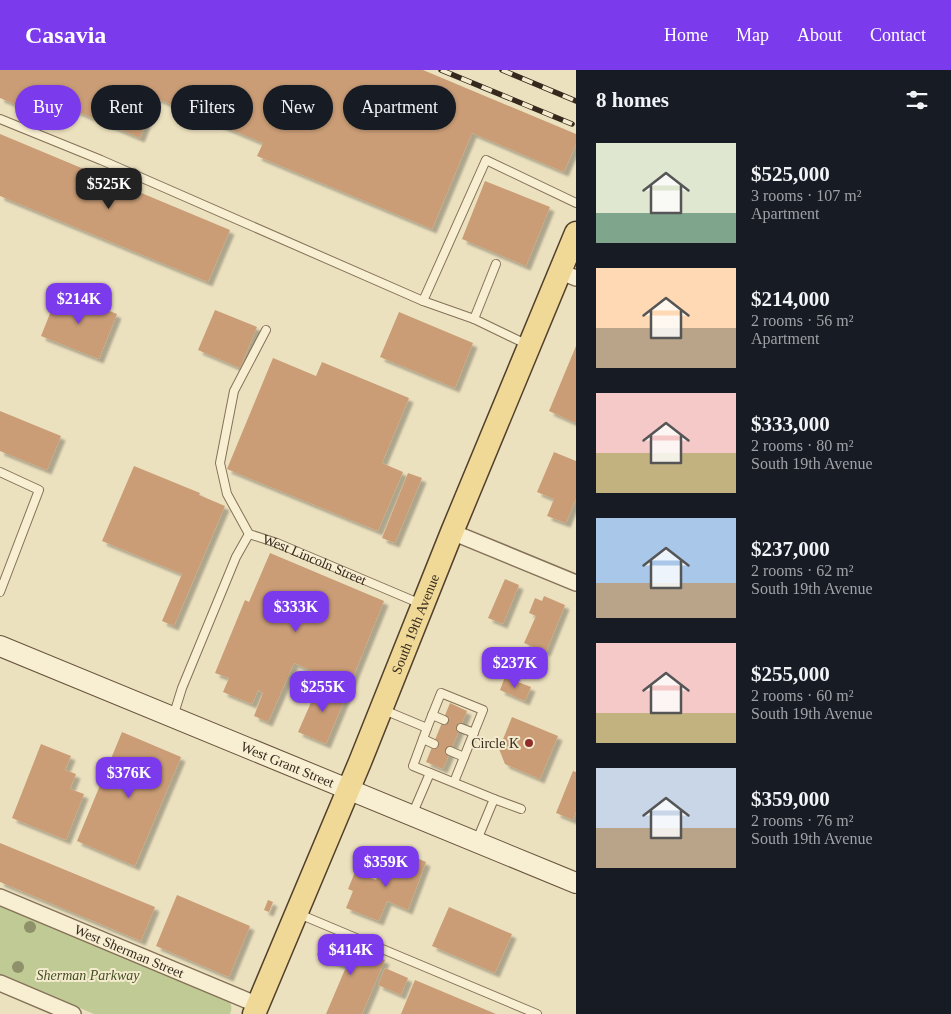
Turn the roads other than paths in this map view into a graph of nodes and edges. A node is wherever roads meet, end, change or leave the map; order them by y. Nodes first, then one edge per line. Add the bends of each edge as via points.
1 (0, 119) edge
2 (576, 203) edge
3 (576, 233) edge
4 (496, 264) dead end
5 (568, 275) edge
6 (423, 301) junction
7 (474, 319) junction
8 (266, 330) dead end
9 (530, 346) junction
10 (0, 472) edge
11 (452, 532) junction
12 (249, 534) junction
13 (576, 583) edge
14 (0, 592) edge
15 (423, 604) junction
16 (0, 646) edge
17 (382, 708) junction
18 (432, 715) junction
19 (173, 718) junction
20 (444, 720) dead end
21 (427, 728) junction
22 (460, 728) dead end
23 (474, 733) junction
24 (423, 739) junction
25 (434, 744) dead end
26 (450, 751) dead end
27 (464, 757) junction
28 (430, 773) junction
29 (454, 782) junction
30 (348, 790) junction
31 (494, 799) junction
32 (521, 809) dead end
33 (411, 816) junction
34 (476, 842) junction
35 (576, 883) edge
36 (0, 897) edge
37 (296, 913) junction
38 (0, 983) edge
39 (256, 1009) edge
40 (74, 1014) edge
41 (537, 1014) edge

1 - 6 lane
2 - 6 lane via 486,160
3 - 5 main road, South 19th Avenue
4 - 7 lane
5 - 9 main road, South 19th Avenue
6 - 7 lane
7 - 9 lane
8 - 12 lane, West Lincoln Street via 234,391 220,463 227,494
9 - 11 main road, South 19th Avenue
10 - 14 lane via 39,490
11 - 13 street
11 - 15 main road, South 19th Avenue
12 - 15 lane, West Lincoln Street
12 - 19 lane via 182,688
15 - 17 main road, South 19th Avenue
16 - 19 main road, West Grant Street
17 - 21 lane
17 - 30 main road, South 19th Avenue
18 - 20 lane
18 - 21 lane
18 - 23 lane via 441,693 483,710
19 - 30 main road, West Grant Street
21 - 24 lane
22 - 23 lane
23 - 27 lane
24 - 25 lane
24 - 28 lane via 413,766
26 - 27 lane
27 - 29 lane
28 - 29 lane
28 - 33 lane
29 - 31 lane
30 - 33 main road, West Grant Street
30 - 37 main road, South 19th Avenue
31 - 32 lane
31 - 34 lane
33 - 34 main road, West Grant Street
34 - 35 main road, West Grant Street
36 - 39 street, West Sherman Street
37 - 39 main road, South 19th Avenue
37 - 41 lane
38 - 40 street

